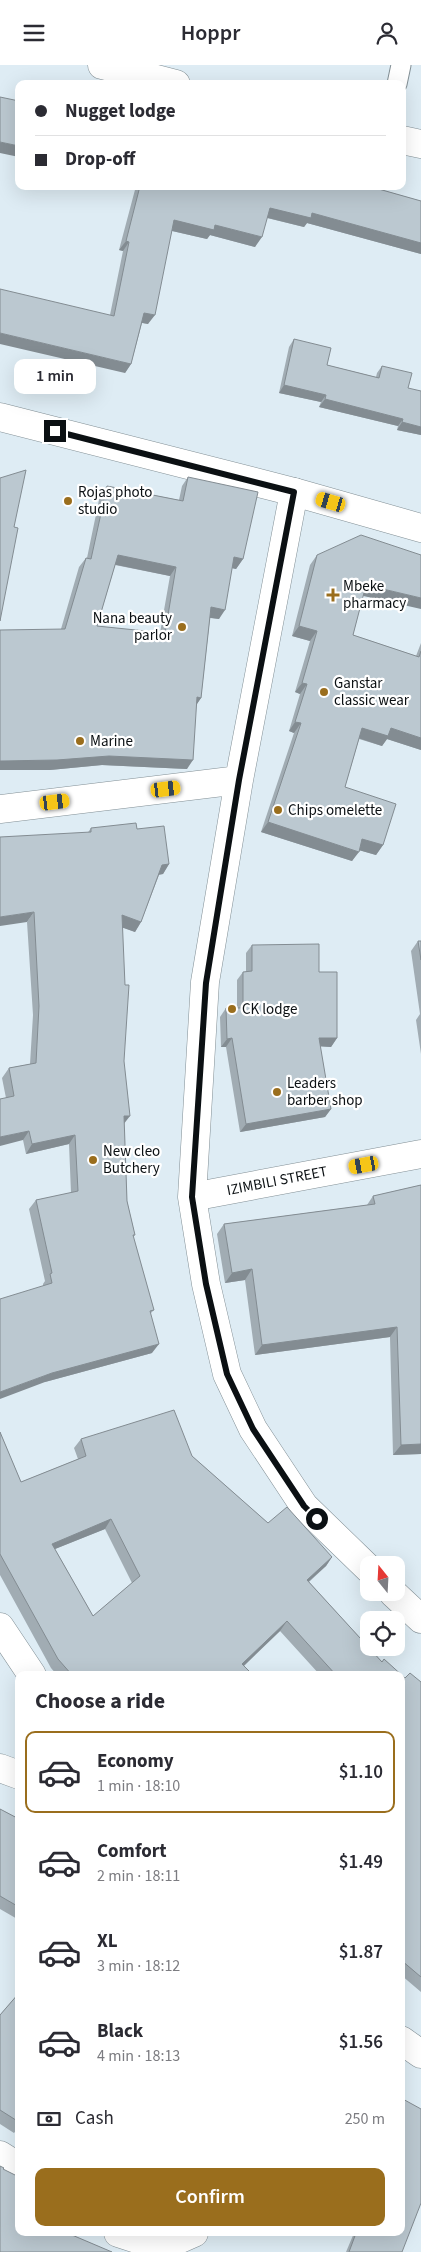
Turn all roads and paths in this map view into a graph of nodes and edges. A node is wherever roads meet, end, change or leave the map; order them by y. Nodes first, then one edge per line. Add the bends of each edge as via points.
1 (102, 65) edge
2 (401, 65) edge
3 (160, 80) edge
4 (398, 80) edge
5 (406, 141) edge
6 (421, 143) edge
7 (0, 417) edge
8 (294, 492) junction
9 (421, 528) edge
10 (239, 780) junction
11 (0, 809) edge
12 (421, 1154) edge
13 (192, 1197) junction
14 (360, 1560) edge
15 (402, 1601) edge
16 (421, 1619) edge
17 (0, 1627) edge
18 (29, 1671) edge
19 (0, 1768) edge
20 (15, 1774) edge
21 (405, 2043) edge
22 (421, 2054) edge
23 (0, 2155) edge
24 (15, 2164) edge
25 (127, 2236) edge
26 (187, 2236) edge

1 - 3 street
2 - 4 lane
5 - 6 street
7 - 8 street
8 - 9 street
8 - 10 street
10 - 11 street
10 - 13 street via 206,983
12 - 13 street, IZIMBILI STREET
13 - 14 street via 206,1284 227,1374 249,1421 304,1506
15 - 16 street
17 - 18 street
19 - 20 street
21 - 22 street
23 - 24 street
25 - 26 street via 149,2243 171,2243

